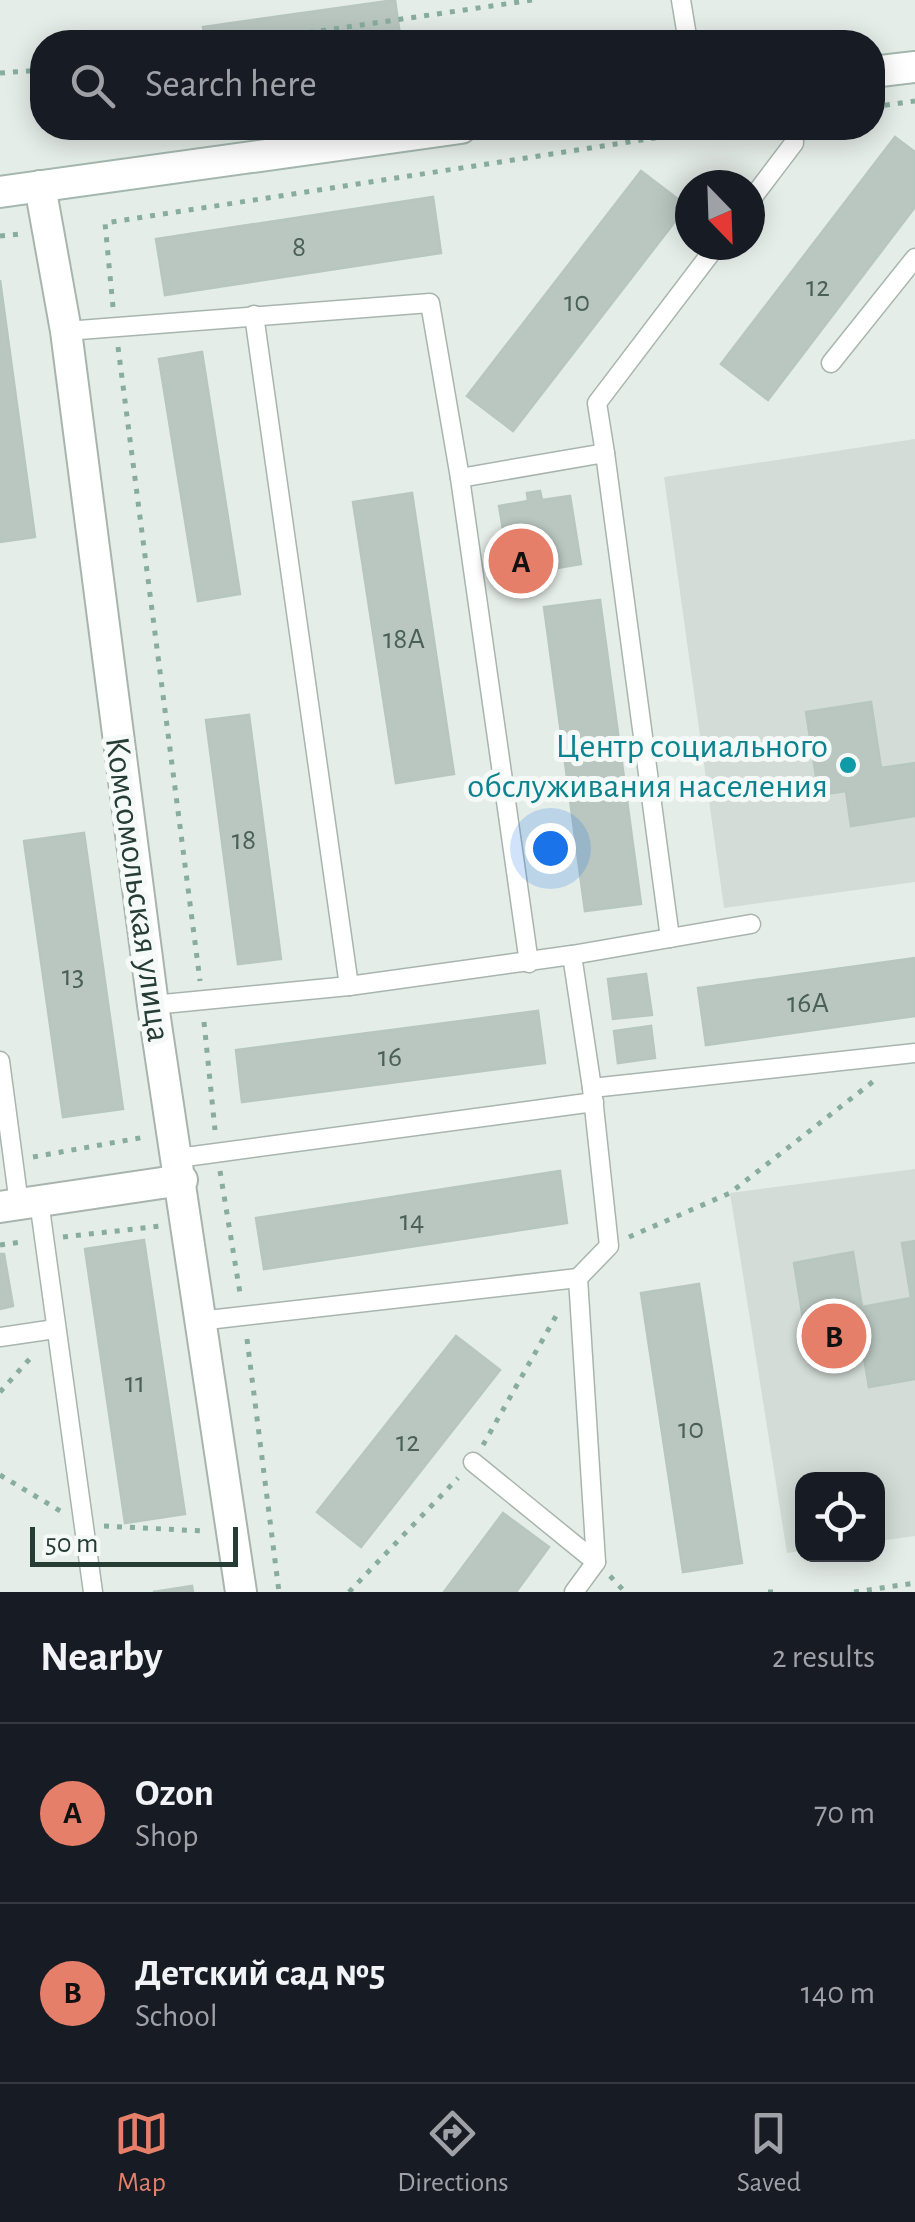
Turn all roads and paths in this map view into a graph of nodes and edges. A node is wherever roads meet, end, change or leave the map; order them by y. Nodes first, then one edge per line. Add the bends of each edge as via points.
1 (533, 0) edge
2 (681, 0) edge
3 (327, 30) edge
4 (686, 30) edge
5 (915, 67) edge
6 (885, 70) edge
7 (30, 71) edge
8 (0, 73) edge
9 (915, 101) edge
10 (885, 104) edge
11 (375, 140) edge
12 (641, 140) edge
13 (794, 140) edge
14 (765, 181) edge
15 (40, 186) junction
16 (0, 192) edge
17 (915, 258) edge
18 (706, 260) edge
19 (254, 315) junction
20 (115, 327) junction
21 (66, 331) junction
22 (831, 363) dead end
23 (605, 454) junction
24 (460, 478) junction
25 (751, 924) dead end
26 (670, 938) junction
27 (572, 954) junction
28 (528, 963) junction
29 (349, 986) junction
30 (202, 1000) junction
31 (153, 1005) junction
32 (912, 1053) edge
33 (0, 1061) edge
34 (593, 1095) junction
35 (137, 1138) dead end
36 (217, 1152) junction
37 (14, 1160) junction
38 (180, 1169) junction
39 (20, 1204) edge
40 (164, 1226) dead end
41 (44, 1239) junction
42 (0, 1245) edge
43 (609, 1246) junction
44 (578, 1278) junction
45 (244, 1316) junction
46 (199, 1321) junction
47 (55, 1329) junction
48 (0, 1337) edge
49 (0, 1392) edge
50 (473, 1462) dead end
51 (596, 1562) junction
52 (915, 1583) edge
53 (93, 1592) edge
54 (241, 1592) edge
55 (279, 1592) edge
56 (574, 1592) edge
57 (768, 1592) edge
58 (781, 1592) edge
59 (854, 1592) edge

1 - 3 path
2 - 4 lane
5 - 6 street
7 - 8 path
9 - 10 path
11 - 15 street
12 - 20 path via 105,222
13 - 14 lane
15 - 16 street
15 - 21 street, Комсомольская улица
17 - 22 lane
18 - 23 lane via 596,403
19 - 20 lane
19 - 24 lane via 430,304
19 - 29 lane
20 - 21 lane
20 - 30 path
21 - 31 street, Комсомольская улица
23 - 24 lane
23 - 26 lane
24 - 28 lane
25 - 26 lane
26 - 27 lane
27 - 28 lane
27 - 34 lane
28 - 29 lane
29 - 30 lane
30 - 31 lane
30 - 36 path
31 - 38 street, Комсомольская улица
32 - 34 lane
32 - 43 path via 730,1193
33 - 37 lane
34 - 36 lane
34 - 43 lane
35 - 37 path
36 - 38 lane
36 - 45 path
37 - 39 lane
38 - 39 street
38 - 46 street, Комсомольская улица
39 - 41 lane
40 - 41 path
41 - 42 path
41 - 47 lane
43 - 44 lane
44 - 45 lane
44 - 51 lane
45 - 46 lane
45 - 55 path
46 - 54 street, Комсомольская улица
47 - 48 lane
47 - 49 path
47 - 53 lane
50 - 51 lane
51 - 56 lane
52 - 59 path
57 - 58 path

